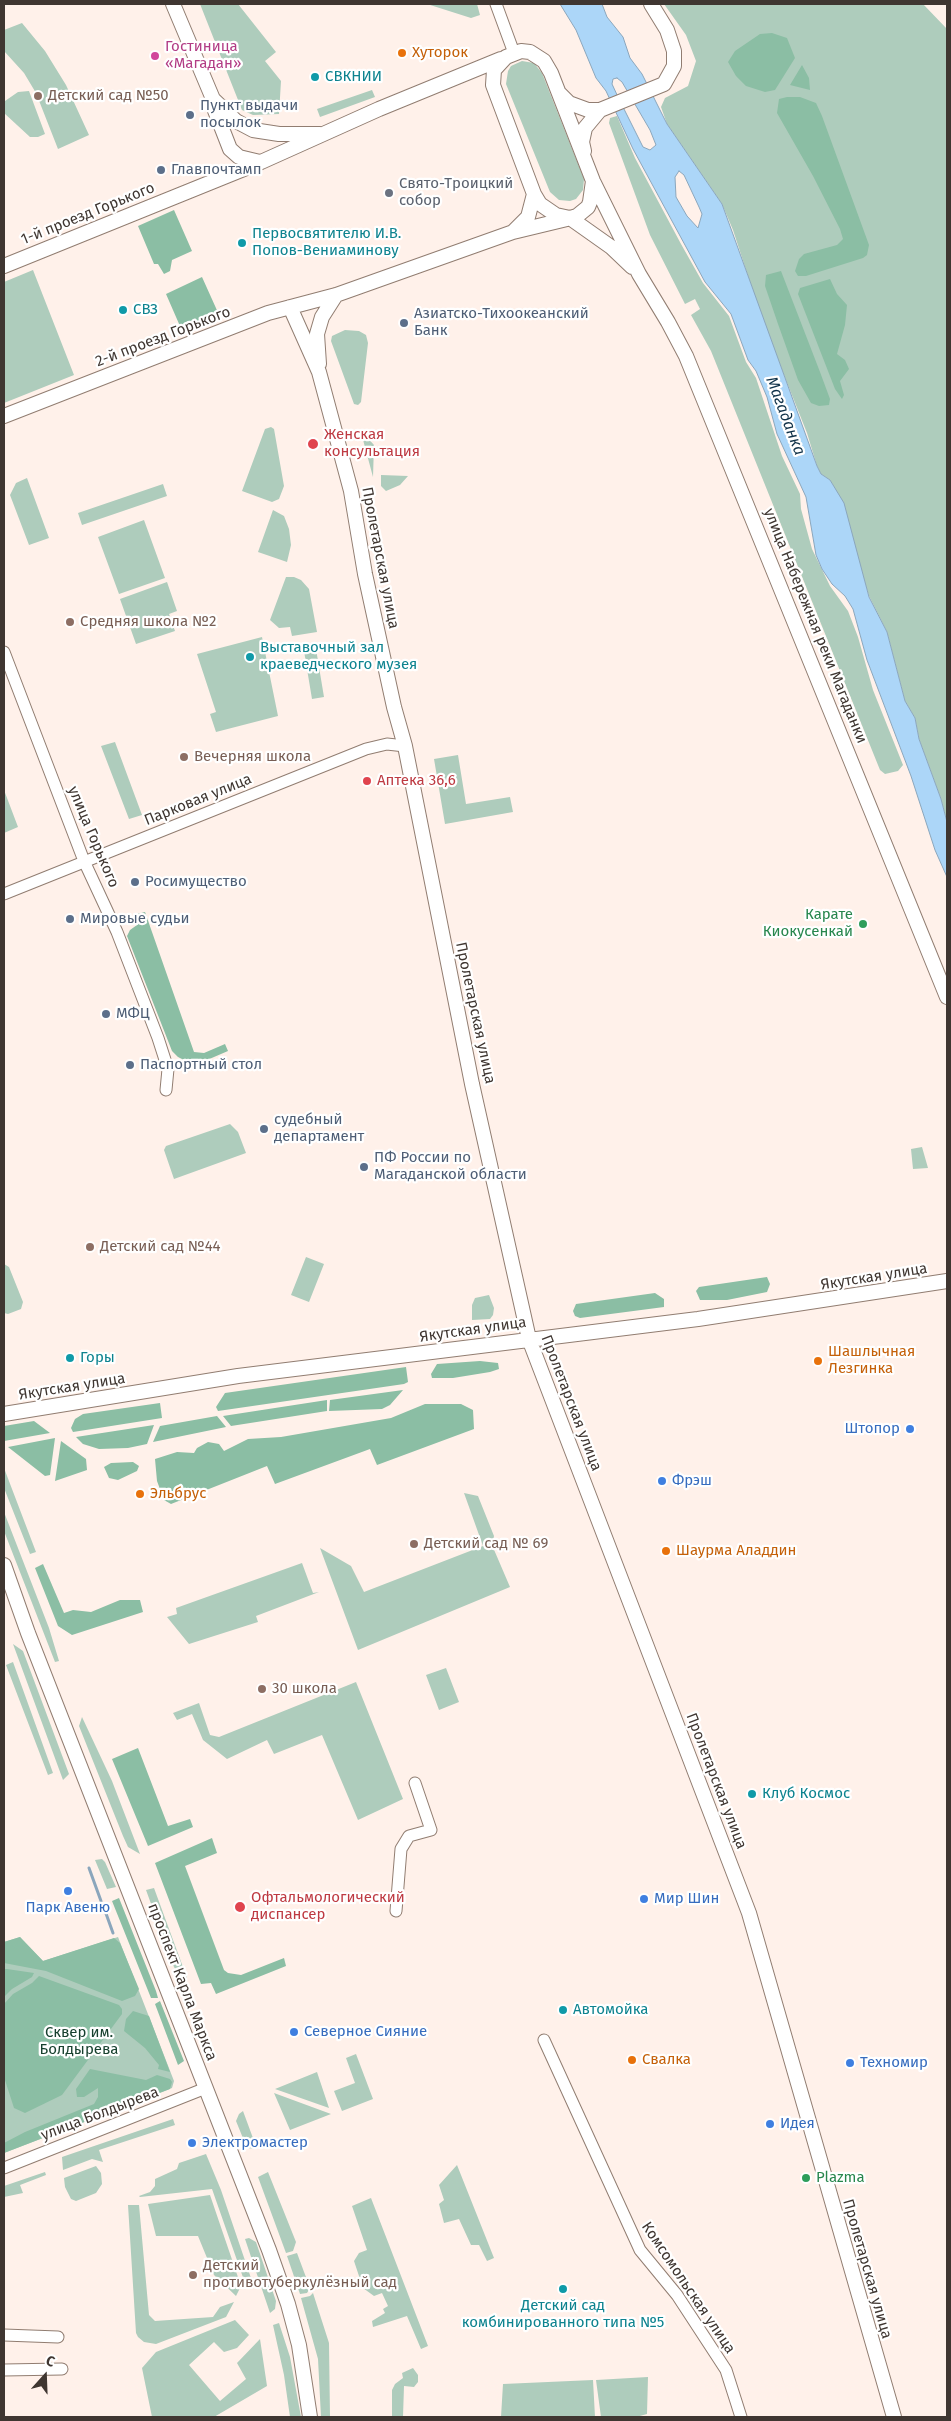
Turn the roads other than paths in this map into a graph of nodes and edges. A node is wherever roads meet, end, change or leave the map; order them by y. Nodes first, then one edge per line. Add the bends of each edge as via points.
1 (173, 4) edge
2 (496, 4) edge
3 (651, 4) edge
4 (510, 55) junction
5 (459, 78) junction
6 (558, 92) junction
7 (496, 96) junction
8 (213, 99) junction
9 (600, 110) junction
10 (323, 134) junction
11 (230, 149) junction
12 (261, 162) junction
13 (586, 165) junction
14 (222, 176) junction
15 (593, 181) junction
16 (534, 194) junction
17 (570, 218) junction
18 (513, 232) junction
19 (4, 266) edge
20 (639, 274) junction
21 (336, 296) junction
22 (290, 307) junction
23 (320, 372) junction
24 (4, 416) edge
25 (4, 652) edge
26 (405, 746) junction
27 (84, 861) junction
28 (4, 894) edge
29 (947, 997) edge
30 (166, 1090) dead end
31 (947, 1281) edge
32 (529, 1339) junction
33 (4, 1414) edge
34 (4, 1565) edge
35 (414, 1783) dead end
36 (396, 1911) dead end
37 (544, 2040) dead end
38 (206, 2088) junction
39 (4, 2168) edge
40 (4, 2335) edge
41 (58, 2337) dead end
42 (62, 2369) dead end
43 (4, 2370) edge
44 (310, 2417) edge
45 (741, 2417) edge
46 (894, 2417) edge

1 - 8 street
2 - 4 street
3 - 9 street via 667,30 675,59 670,76 661,86
4 - 5 street
4 - 6 street, улица Набережная реки Магаданки via 530,52 539,56 551,73
4 - 7 street via 494,70
5 - 7 street via 482,82
5 - 10 street
6 - 9 street via 569,103 588,110
6 - 13 street, улица Набережная реки Магаданки
7 - 16 street
8 - 10 street via 236,121 253,130 279,134
8 - 11 street
9 - 13 street via 589,121 584,134 582,142
10 - 12 street, 1-й проезд Горького
11 - 12 street via 239,157
11 - 14 street via 230,166
12 - 14 street, 1-й проезд Горького
13 - 15 street, улица Набережная реки Магаданки
14 - 19 street, 1-й проезд Горького
15 - 17 street via 588,207
15 - 20 street, улица Набережная реки Магаданки
16 - 17 street, улица Набережная реки Магаданки via 551,213
16 - 18 street via 528,217
17 - 18 street
17 - 20 street, улица Набережная реки Магаданки via 611,247
18 - 21 street
20 - 29 street, улица Набережная реки Магаданки via 668,322 703,394
21 - 22 street, 2-й проезд Горького
21 - 23 street, Пролетарская улица via 322,317 317,334
22 - 23 street, Пролетарская улица
22 - 24 street, 2-й проезд Горького via 259,316
23 - 26 street, Пролетарская улица via 351,492 378,636
25 - 27 street, улица Горького
26 - 27 street, Парковая улица via 387,744 366,749
26 - 32 street, Пролетарская улица via 472,1084
27 - 28 street, Парковая улица
27 - 30 street, улица Горького via 117,932 158,1038 168,1070
31 - 32 street, Якутская улица via 698,1319
32 - 33 street, Якутская улица via 238,1376
32 - 46 street, Пролетарская улица via 749,1913
34 - 38 street, проспект Карла Маркса
35 - 36 street via 430,1830 409,1836 400,1848
37 - 45 street, Комсомольская улица via 640,2250 677,2295 726,2370
38 - 39 street, улица Болдырева
38 - 44 street, проспект Карла Маркса via 288,2304 304,2368
40 - 41 street
42 - 43 street

